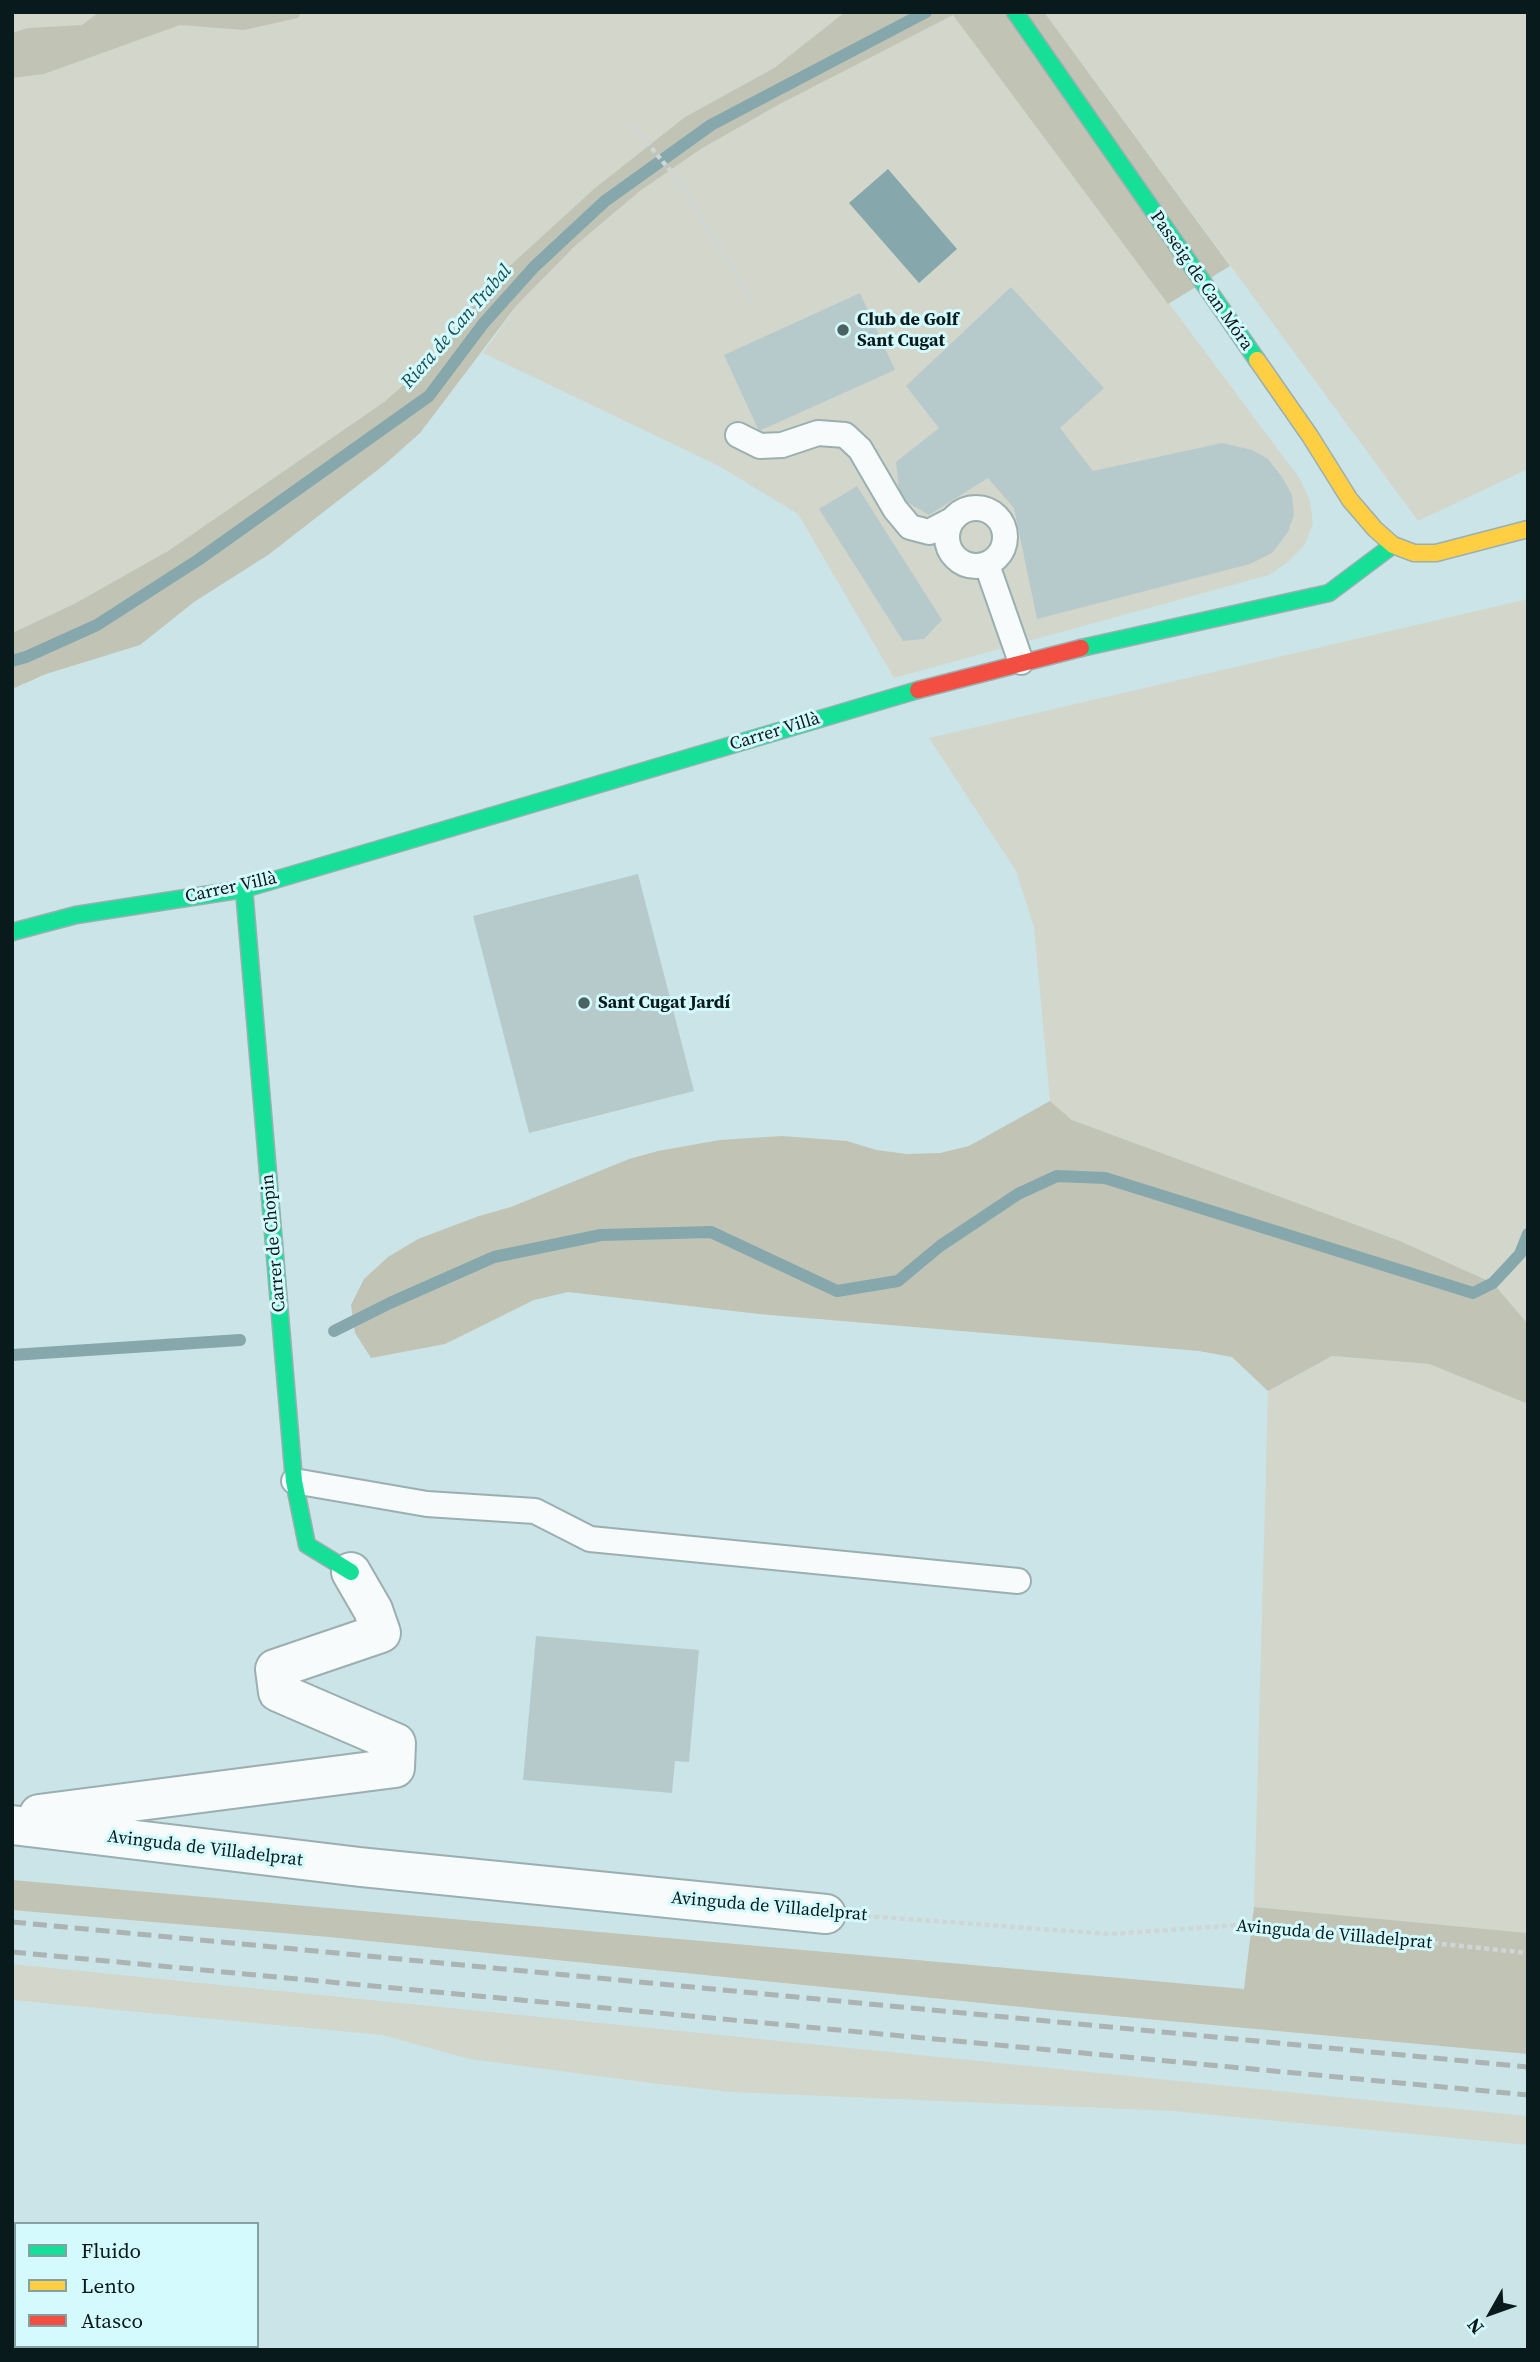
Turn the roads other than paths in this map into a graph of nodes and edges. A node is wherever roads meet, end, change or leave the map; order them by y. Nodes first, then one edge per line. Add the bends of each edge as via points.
1 (1015, 12) edge
2 (738, 435) dead end
3 (1516, 513) dead end
4 (952, 520) junction
5 (1528, 529) edge
6 (1470, 543) junction
7 (1393, 545) junction
8 (986, 565) junction
9 (1021, 662) junction
10 (244, 889) junction
11 (12, 932) edge
12 (294, 1481) junction
13 (351, 1572) joint
14 (1018, 1581) dead end
15 (12, 1818) edge
16 (12, 1825) edge
17 (826, 1914) road end

1 - 7 street, Passeig de Can Móra via 1350,500
2 - 4 lane via 760,446 782,445 818,433 845,435 860,449 910,527 929,532
3 - 6 street
4 - 8 lane via 946,537 953,556 971,566
4 - 8 lane via 977,507 999,518 1006,537 1004,547
5 - 6 street
6 - 7 street via 1436,553 1414,553
7 - 9 street, Carrer Villà via 1329,593
8 - 9 lane
9 - 10 street, Carrer Villà
10 - 11 street, Carrer Villà via 76,915
10 - 12 street, Carrer de Chopin
12 - 13 street, Carrer de Chopin via 307,1545
12 - 14 lane via 427,1504 536,1511 590,1539
13 - 15 street via 381,1633 275,1669 278,1692 396,1743 395,1768
16 - 17 street, Avinguda de Villadelprat via 360,1867

